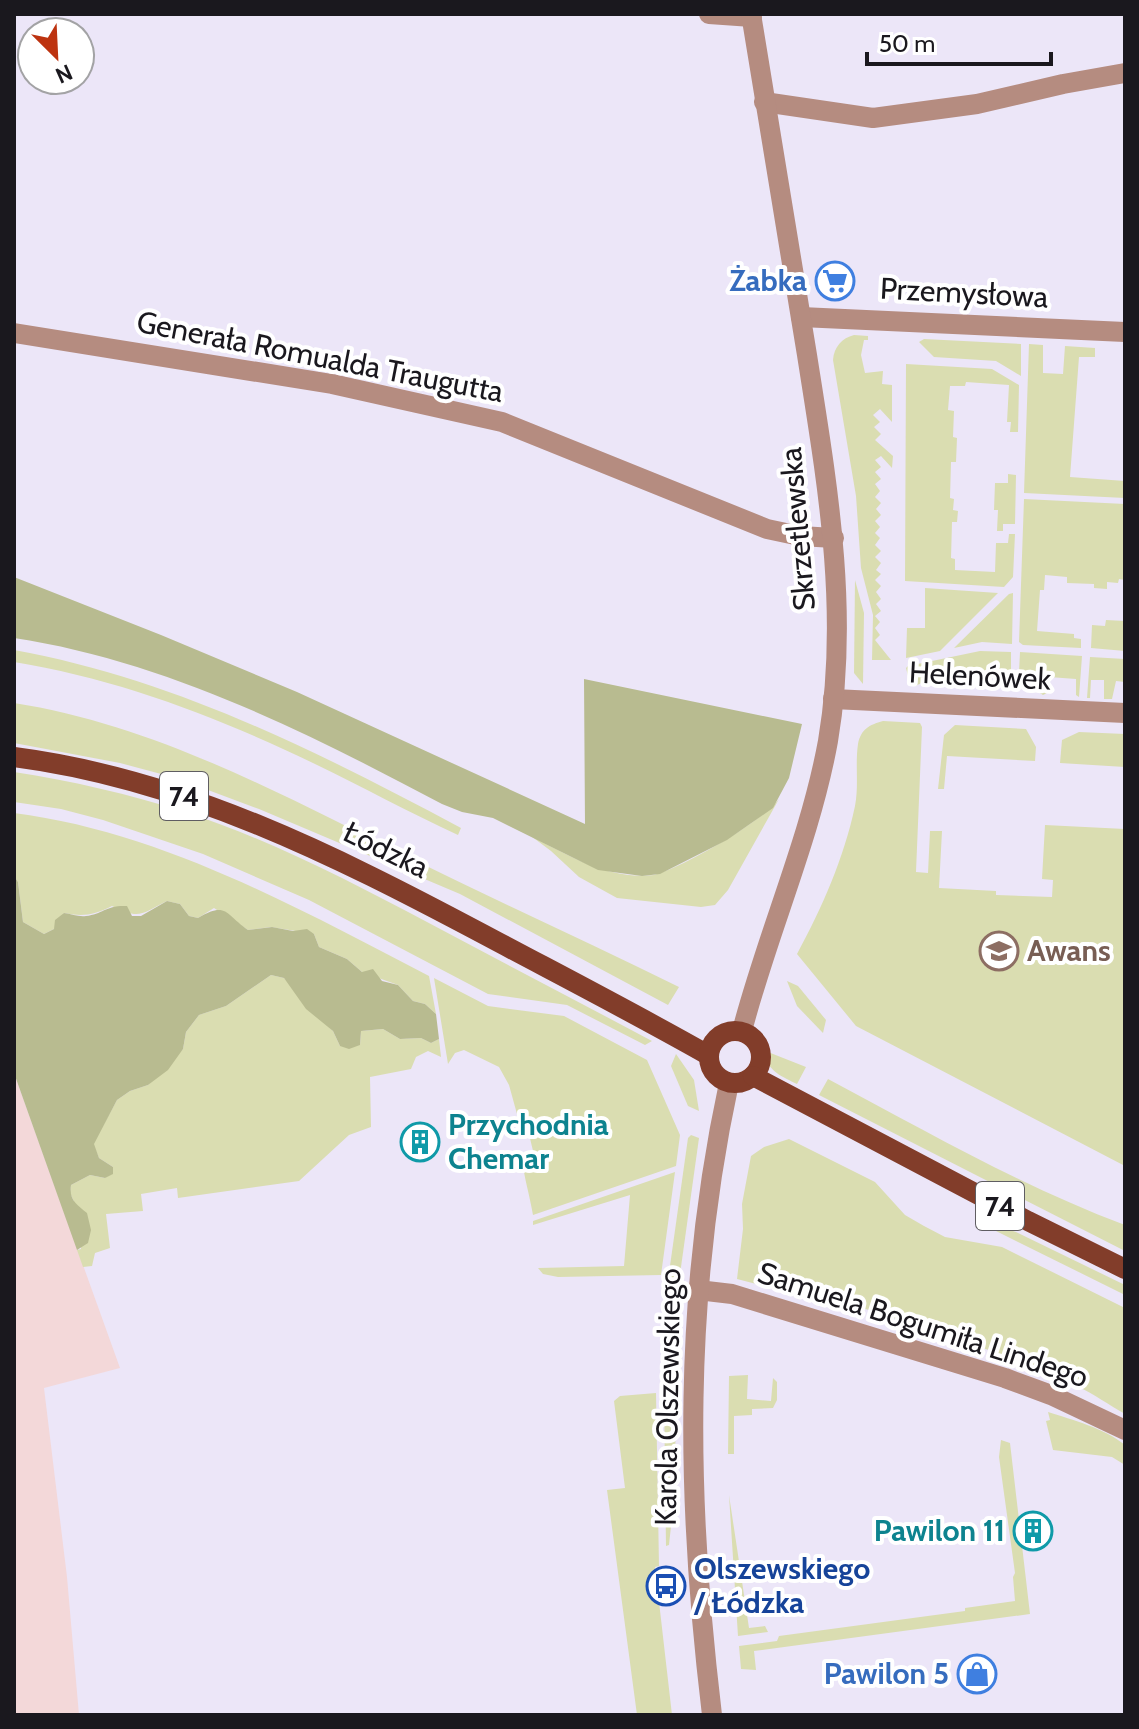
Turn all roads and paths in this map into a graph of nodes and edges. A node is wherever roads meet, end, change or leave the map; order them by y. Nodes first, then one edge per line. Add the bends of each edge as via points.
1 (709, 14) edge
2 (752, 16) edge
3 (1125, 73) edge
4 (764, 102) junction
5 (801, 317) junction
6 (1125, 332) edge
7 (14, 333) edge
8 (834, 538) junction
9 (833, 699) junction
10 (1125, 713) edge
11 (14, 757) edge
12 (742, 1031) junction
13 (708, 1055) junction
14 (753, 1076) junction
15 (729, 1083) junction
16 (1125, 1269) edge
17 (698, 1290) junction
18 (1125, 1430) edge
19 (712, 1715) edge

1 - 2 street
2 - 4 street, Skrzetlewska
3 - 4 street via 977,104 873,118
4 - 5 street, Skrzetlewska
5 - 6 street, Przemysłowa
5 - 8 street, Skrzetlewska
7 - 8 street, Generała Romualda Traugutta via 332,384 502,422 767,529
8 - 9 street, Skrzetlewska
9 - 10 street, Helenówek
9 - 12 street, Skrzetlewska via 821,774
11 - 13 main road, Łódzka / 74 via 145,783 260,824 414,898
12 - 13 main road via 720,1035
12 - 14 main road via 761,1051
13 - 15 main road, 74 via 710,1067
14 - 15 main road
14 - 16 main road, 74
15 - 17 street, Karola Olszewskiego via 706,1204
17 - 18 street, Samuela Bogumiła Lindego via 732,1294 1005,1378
17 - 19 street, Karola Olszewskiego via 693,1497

